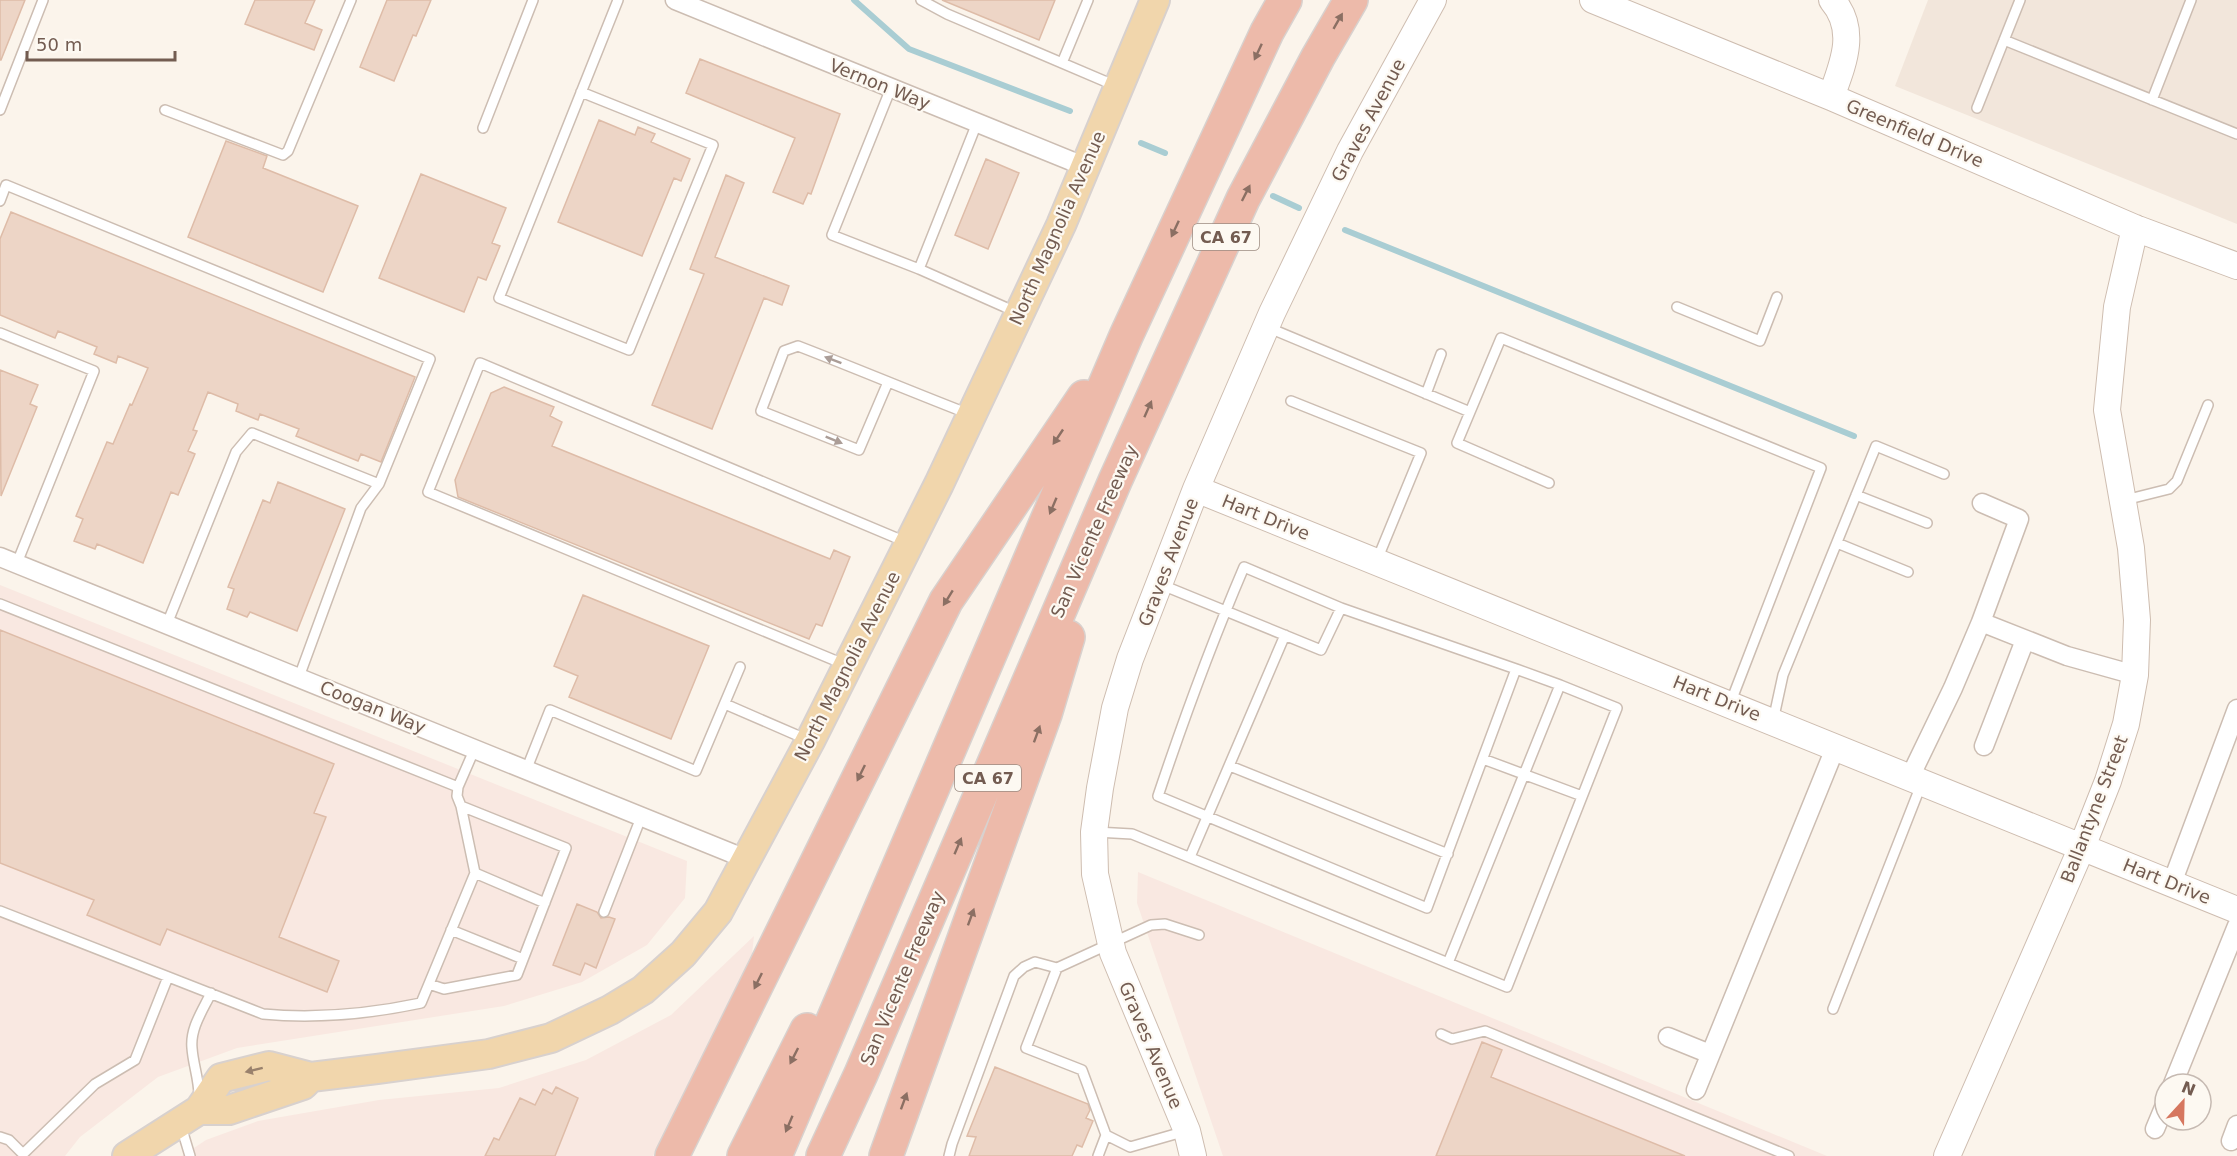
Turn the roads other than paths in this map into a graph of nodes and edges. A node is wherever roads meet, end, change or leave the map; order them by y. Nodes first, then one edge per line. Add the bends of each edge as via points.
1 (43, 0) edge
2 (351, 0) edge
3 (533, 0) edge
4 (618, 0) edge
5 (675, 0) edge
6 (921, 0) edge
7 (1088, 0) edge
8 (1155, 0) edge
9 (1285, 0) edge
10 (1351, 0) edge
11 (1433, 0) edge
12 (1593, 0) edge
13 (1832, 0) edge
14 (2020, 0) edge
15 (2191, 0) edge
16 (2004, 40) junction
17 (1062, 63) junction
18 (1118, 86) junction
19 (891, 88) junction
20 (581, 92) junction
21 (1831, 97) junction
22 (2152, 100) junction
23 (1977, 108) dead end
24 (0, 110) edge
25 (165, 110) dead end
26 (976, 123) junction
27 (483, 128) dead end
28 (2237, 134) edge
29 (1086, 167) junction
30 (0, 201) edge
31 (2135, 228) junction
32 (2237, 266) edge
33 (919, 269) junction
34 (1777, 297) dead end
35 (1677, 308) dead end
36 (1020, 314) junction
37 (1266, 327) junction
38 (0, 333) edge
39 (1126, 336) junction
40 (1441, 354) dead end
41 (888, 382) junction
42 (1426, 394) junction
43 (1291, 400) dead end
44 (2208, 405) dead end
45 (1470, 412) junction
46 (971, 415) junction
47 (1944, 474) dead end
48 (1115, 481) junction
49 (1549, 483) dead end
50 (379, 484) junction
51 (1196, 489) junction
52 (1856, 495) junction
53 (2123, 501) junction
54 (1982, 503) dead end
55 (1927, 523) dead end
56 (909, 543) junction
57 (1837, 543) junction
58 (9, 560) edge
59 (1377, 562) junction
60 (1908, 572) dead end
61 (1159, 584) junction
62 (0, 604) edge
63 (1341, 608) junction
64 (1225, 611) junction
65 (1981, 622) junction
66 (167, 624) junction
67 (1285, 635) junction
68 (2025, 640) junction
69 (848, 666) junction
70 (740, 667) dead end
71 (1516, 669) junction
72 (2135, 675) junction
73 (298, 677) junction
74 (1560, 685) junction
75 (970, 703) junction
76 (724, 704) junction
77 (1730, 704) junction
78 (2237, 709) edge
79 (1773, 721) junction
80 (810, 741) junction
81 (1836, 746) junction
82 (1984, 746) dead end
83 (476, 748) junction
84 (1483, 759) junction
85 (1230, 766) junction
86 (527, 768) junction
87 (1524, 774) junction
88 (1916, 780) junction
89 (458, 787) junction
90 (1582, 796) junction
91 (461, 806) junction
92 (642, 815) junction
93 (1209, 816) junction
94 (1094, 832) junction
95 (2082, 847) junction
96 (1448, 854) junction
97 (1190, 857) junction
98 (746, 859) junction
99 (475, 873) junction
100 (2172, 883) junction
101 (545, 903) junction
102 (2237, 910) edge
103 (0, 911) edge
104 (604, 912) dead end
105 (2237, 926) edge
106 (451, 930) junction
107 (1199, 935) dead end
108 (1111, 943) junction
109 (523, 959) junction
110 (1448, 963) junction
111 (1057, 968) junction
112 (168, 976) junction
113 (429, 984) junction
114 (211, 993) junction
115 (1833, 1009) dead end
116 (1441, 1035) dead end
117 (1668, 1037) dead end
118 (1710, 1053) junction
119 (2178, 1072) edge
120 (861, 1074) junction
121 (1696, 1090) dead end
122 (189, 1116) junction
123 (1187, 1131) junction
124 (1106, 1136) junction
125 (0, 1137) edge
126 (23, 1155) edge
127 (127, 1156) edge
128 (190, 1156) edge
129 (672, 1156) edge
130 (744, 1156) edge
131 (775, 1156) edge
132 (823, 1156) edge
133 (841, 1156) edge
134 (886, 1156) edge
135 (949, 1156) edge
136 (1098, 1156) edge
137 (1193, 1156) edge
138 (1789, 1156) edge
139 (1947, 1156) edge

1 - 24 lane
2 - 25 lane via 288,151 283,154
3 - 27 lane
4 - 20 lane
5 - 19 street, Vernon Way
6 - 17 lane
7 - 17 lane
8 - 18 main road, North Magnolia Avenue
9 -> 39 highway, CA 67
48 -> 10 highway, San Vicente Freeway / CA 67 via 1243,199
11 - 37 main road, Graves Avenue via 1350,151
12 - 21 main road, Greenfield Drive
13 - 21 main road via 1844,20 1847,41
14 - 16 lane
15 - 22 lane
16 - 22 lane
16 - 23 lane
17 - 18 lane
18 - 29 main road, North Magnolia Avenue
19 - 26 street, Vernon Way
19 - 33 lane via 832,235
20 - 20 lane via 499,298 629,350 713,145
21 - 31 main road, Greenfield Drive
22 - 28 lane
26 - 29 street, Vernon Way
26 - 33 lane
29 - 36 main road, North Magnolia Avenue
30 - 50 lane via 6,185 430,359
31 - 32 main road, Greenfield Drive
31 - 53 main road, Ballantyne Street via 2117,306 2107,410
33 - 36 lane
34 - 35 lane via 1760,341
36 - 46 main road, North Magnolia Avenue
37 - 42 lane
37 - 51 main road, Graves Avenue
38 - 58 lane via 94,371
39 -> 75 highway, CA 67
39 -> 129 highway via 946,601
40 - 42 lane
41 -> 41 lane via 798,346 784,351 761,411 859,450
41 - 46 lane
42 - 45 lane
43 - 59 lane via 1421,453
44 - 53 lane via 2177,482 2169,489
45 - 49 lane via 1457,443
45 - 77 lane via 1501,338 1821,468
46 - 56 main road, North Magnolia Avenue
47 - 52 lane via 1876,446
120 -> 48 highway, San Vicente Freeway / CA 67
134 -> 48 highway via 1045,714
50 - 66 lane via 252,433 236,452
50 - 73 lane via 361,508
51 - 59 main road, Hart Drive
51 - 61 main road, Graves Avenue
52 - 55 lane
52 - 57 lane
53 - 72 main road, Ballantyne Street via 2137,620
54 - 65 street via 2019,519
56 - 69 main road, North Magnolia Avenue
56 - 69 lane via 480,363 428,492
57 - 60 lane
57 - 79 lane via 1783,675
58 - 66 street, Coogan Way
59 - 77 main road, Hart Drive
61 - 64 lane
61 - 94 main road, Graves Avenue via 1115,708
62 - 89 lane
63 - 64 lane via 1244,567
63 - 67 lane via 1321,651
63 - 71 lane
64 - 67 lane
64 - 93 lane via 1158,796
65 - 68 street
65 - 88 street
66 - 73 street, Coogan Way
67 - 85 lane
68 - 72 street
68 - 82 street
69 - 80 main road, North Magnolia Avenue
70 - 76 lane
71 - 74 lane
71 - 84 lane
72 - 95 main road, Ballantyne Street via 2126,724
73 - 83 street, Coogan Way
74 - 87 lane
74 - 90 lane via 1617,708
75 -> 130 highway
75 -> 131 highway
76 - 80 lane
76 - 86 lane via 696,771 550,710
77 - 79 main road, Hart Drive
78 - 100 street
79 - 81 main road, Hart Drive
80 - 98 main road, North Magnolia Avenue
81 - 88 main road, Hart Drive
81 - 118 street
83 - 86 street, Coogan Way
83 - 89 lane
84 - 87 lane
84 - 96 lane
85 - 93 lane
85 - 96 lane
86 - 92 street, Coogan Way
87 - 90 lane
87 - 110 lane
88 - 95 main road, Hart Drive
88 - 115 lane
89 - 91 lane
90 - 110 lane via 1507,987
91 - 99 lane
91 - 101 lane via 566,848
92 - 98 street, Coogan Way
92 - 104 lane
93 - 96 lane via 1427,908
93 - 97 lane
94 - 97 lane via 1132,834
94 - 108 main road, Graves Avenue via 1095,874
95 - 100 main road, Hart Drive
95 - 139 main road, Ballantyne Street
97 - 110 lane
98 - 122 main road, North Magnolia Avenue via 718,912 683,954 643,990 552,1038 489,1054 310,1077 303,1085 229,1110
99 - 101 lane
99 - 106 lane
100 - 102 main road, Hart Drive
101 - 109 lane
103 - 112 lane
105 - 119 street
106 - 109 lane
106 - 113 lane
107 - 108 lane via 1165,924 1151,925
108 - 111 lane
108 - 123 main road, Graves Avenue
109 - 113 lane via 517,975 444,989
111 - 124 lane via 1026,1048 1082,1070
111 - 135 lane via 1035,962 1014,976
112 - 114 lane
112 - 126 lane via 135,1060 94,1084
113 - 114 lane via 421,1003 381,1012 300,1017 263,1014
114 - 122 lane via 195,1025 192,1046 199,1078
116 - 138 lane via 1452,1039 1485,1031
117 - 118 street
118 - 121 street
120 - 132 highway
120 - 133 highway
122 - 127 main road
122 - 128 lane
123 - 124 lane via 1130,1147
123 - 137 main road, Graves Avenue
124 - 136 lane
125 - 126 lane via 9,1140

